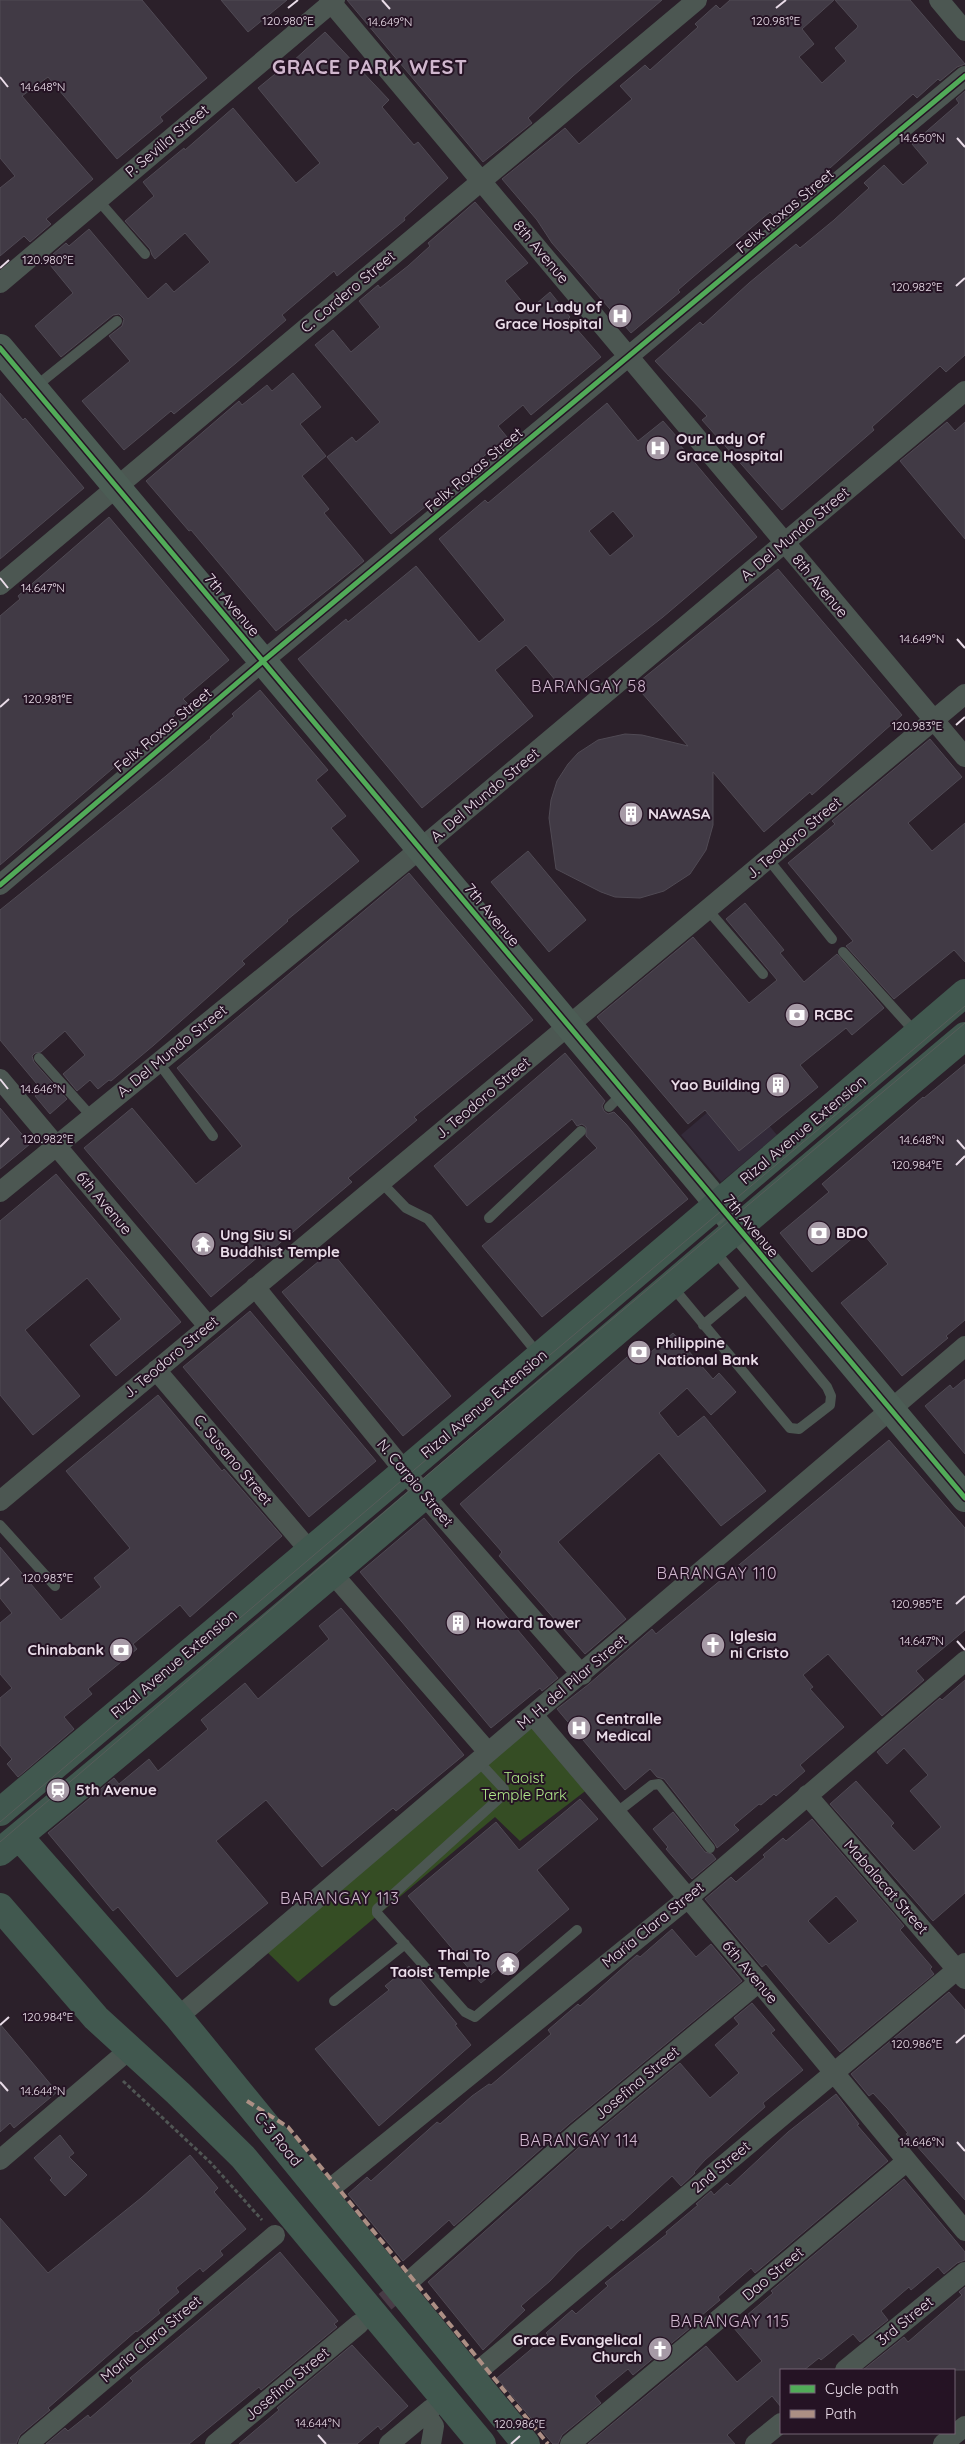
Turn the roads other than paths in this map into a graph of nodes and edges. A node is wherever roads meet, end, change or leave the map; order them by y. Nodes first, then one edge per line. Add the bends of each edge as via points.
1 (697, 0) edge
2 (939, 0) edge
3 (332, 1) edge
4 (965, 31) edge
5 (965, 76) edge
6 (481, 181) junction
7 (98, 200) junction
8 (145, 254) dead end
9 (0, 283) edge
10 (117, 321) dead end
11 (0, 348) edge
12 (629, 357) junction
13 (34, 388) junction
14 (965, 391) edge
15 (117, 486) junction
16 (784, 543) junction
17 (0, 585) edge
18 (263, 661) junction
19 (965, 694) edge
20 (934, 720) junction
21 (965, 757) edge
22 (420, 849) junction
23 (768, 860) junction
24 (0, 885) edge
25 (708, 910) junction
26 (832, 939) dead end
27 (843, 952) dead end
28 (763, 974) dead end
29 (965, 993) edge
30 (569, 1027) junction
31 (916, 1034) junction
32 (965, 1036) edge
33 (39, 1058) dead end
34 (158, 1062) junction
35 (0, 1079) edge
36 (91, 1116) junction
37 (582, 1131) dead end
38 (213, 1136) dead end
39 (56, 1145) junction
40 (381, 1182) junction
41 (0, 1192) edge
42 (716, 1203) junction
43 (489, 1218) dead end
44 (736, 1228) junction
45 (712, 1248) junction
46 (670, 1285) junction
47 (254, 1286) junction
48 (746, 1289) junction
49 (703, 1325) junction
50 (208, 1326) junction
51 (965, 1346) edge
52 (540, 1356) junction
53 (156, 1370) junction
54 (889, 1409) junction
55 (405, 1471) junction
56 (424, 1495) junction
57 (965, 1498) edge
58 (0, 1501) edge
59 (0, 1525) edge
60 (310, 1551) junction
61 (332, 1573) junction
62 (55, 1586) dead end
63 (965, 1661) edge
64 (582, 1675) junction
65 (533, 1715) junction
66 (483, 1757) junction
67 (807, 1795) junction
68 (0, 1812) edge
69 (616, 1813) junction
70 (11, 1846) edge
71 (710, 1848) dead end
72 (688, 1898) junction
73 (0, 1907) edge
74 (577, 1930) dead end
75 (405, 1944) junction
76 (962, 1970) edge
77 (759, 1982) junction
78 (334, 2001) dead end
79 (178, 2017) junction
80 (130, 2048) junction
81 (834, 2072) junction
82 (0, 2160) edge
83 (907, 2162) junction
84 (336, 2184) dead end
85 (965, 2231) edge
86 (275, 2235) dead end
87 (965, 2272) edge
88 (405, 2285) tunnel mouth
89 (359, 2324) tunnel mouth
90 (847, 2369) edge
91 (478, 2371) dead end
92 (780, 2424) edge
93 (965, 2426) edge
94 (28, 2444) edge
95 (215, 2444) edge
96 (389, 2444) edge
97 (431, 2444) edge
98 (482, 2444) edge
99 (526, 2444) edge
100 (570, 2444) edge
101 (756, 2444) edge
102 (943, 2444) edge

1 - 6 street, C. Cordero Street
2 - 4 street
3 - 6 street, 8th Avenue
3 - 7 street, P. Sevilla Street
5 - 12 street, Felix Roxas Street
6 - 12 street, 8th Avenue
6 - 15 street, C. Cordero Street
7 - 8 lane
7 - 9 street, P. Sevilla Street
10 - 13 lane
11 - 13 street, 7th Avenue
12 - 16 street, 8th Avenue
12 - 18 street, Felix Roxas Street
13 - 15 street, 7th Avenue
14 - 16 street, A. Del Mundo Street
15 - 17 street, C. Cordero Street
15 - 18 street, 7th Avenue
16 - 20 street, 8th Avenue
16 - 22 street, A. Del Mundo Street
18 - 22 street, 7th Avenue
18 - 24 street, Felix Roxas Street
19 - 20 street, J. Teodoro Street
20 - 21 street, 8th Avenue
20 - 23 street, J. Teodoro Street
22 - 30 street, 7th Avenue
22 - 34 street, A. Del Mundo Street
23 - 25 street, J. Teodoro Street
23 - 26 lane
25 - 28 lane
25 - 30 street, J. Teodoro Street
27 - 31 lane
29 - 31 main road, Rizal Avenue Extension
30 - 40 street, J. Teodoro Street
30 - 42 street, 7th Avenue via 616,1099
31 - 42 main road, Rizal Avenue Extension
32 - 44 main road, Rizal Avenue Extension
33 - 36 lane
34 - 36 street, A. Del Mundo Street
34 - 38 lane
35 - 39 street, 6th Avenue
36 - 39 street, A. Del Mundo Street
37 - 43 lane
39 - 41 street, A. Del Mundo Street
39 - 50 street, 6th Avenue
40 - 47 street, J. Teodoro Street
40 - 52 lane via 406,1208 428,1219
42 - 44 street, 7th Avenue
42 - 52 main road, Rizal Avenue Extension
44 - 45 main road, Rizal Avenue Extension
44 - 54 street, 7th Avenue
45 - 46 main road, Rizal Avenue Extension
45 - 48 lane
46 - 49 lane
46 - 56 main road, Rizal Avenue Extension
47 - 50 street, J. Teodoro Street
47 - 55 street, N. Carpio Street
48 - 49 lane
48 - 49 lane via 827,1387 832,1396 830,1405 799,1429 790,1428
50 - 53 street, J. Teodoro Street
51 - 54 street, M. H. del Pilar Street
52 - 55 main road, Rizal Avenue Extension
53 - 58 street, J. Teodoro Street
53 - 60 street, C. Susano Street
54 - 57 street, 7th Avenue
54 - 64 street, M. H. del Pilar Street
55 - 56 street, N. Carpio Street
55 - 60 main road, Rizal Avenue Extension
56 - 61 main road, Rizal Avenue Extension
56 - 64 street, N. Carpio Street
59 - 62 lane
60 - 68 main road, Rizal Avenue Extension
61 - 66 street
61 - 70 main road, Rizal Avenue Extension
63 - 67 street, Maria Clara Street
64 - 65 street, M. H. del Pilar Street
65 - 66 street, M. H. del Pilar Street
65 - 69 street, 6th Avenue
66 - 75 lane via 504,1794 377,1909 377,1914
66 - 79 street, M. H. del Pilar Street
67 - 72 street, Maria Clara Street
67 - 76 street, Mabalacat Street
69 - 71 lane via 652,1785 659,1784
69 - 72 street, 6th Avenue
70 - 79 main road, C-3 Road
72 - 77 street, 6th Avenue
72 - 84 street, Maria Clara Street
73 - 80 main road via 84,2005
74 - 75 lane via 475,2017 465,2012
75 - 78 lane
76 - 81 street, 2nd Street
77 - 81 street, 6th Avenue
77 - 88 street, Josefina Street via 577,2133
79 - 99 main road, C-3 Road
80 - 82 street
80 - 98 main road via 243,2157
81 - 83 street, 6th Avenue
81 - 91 street, 2nd Street
83 - 85 street, 6th Avenue
83 - 100 street, Dao Street
86 - 94 street, Maria Clara Street
87 - 90 street, 3rd Street
89 - 95 street, Josefina Street
92 - 101 street
93 - 102 street
96 - 97 street via 429,2412 434,2426

